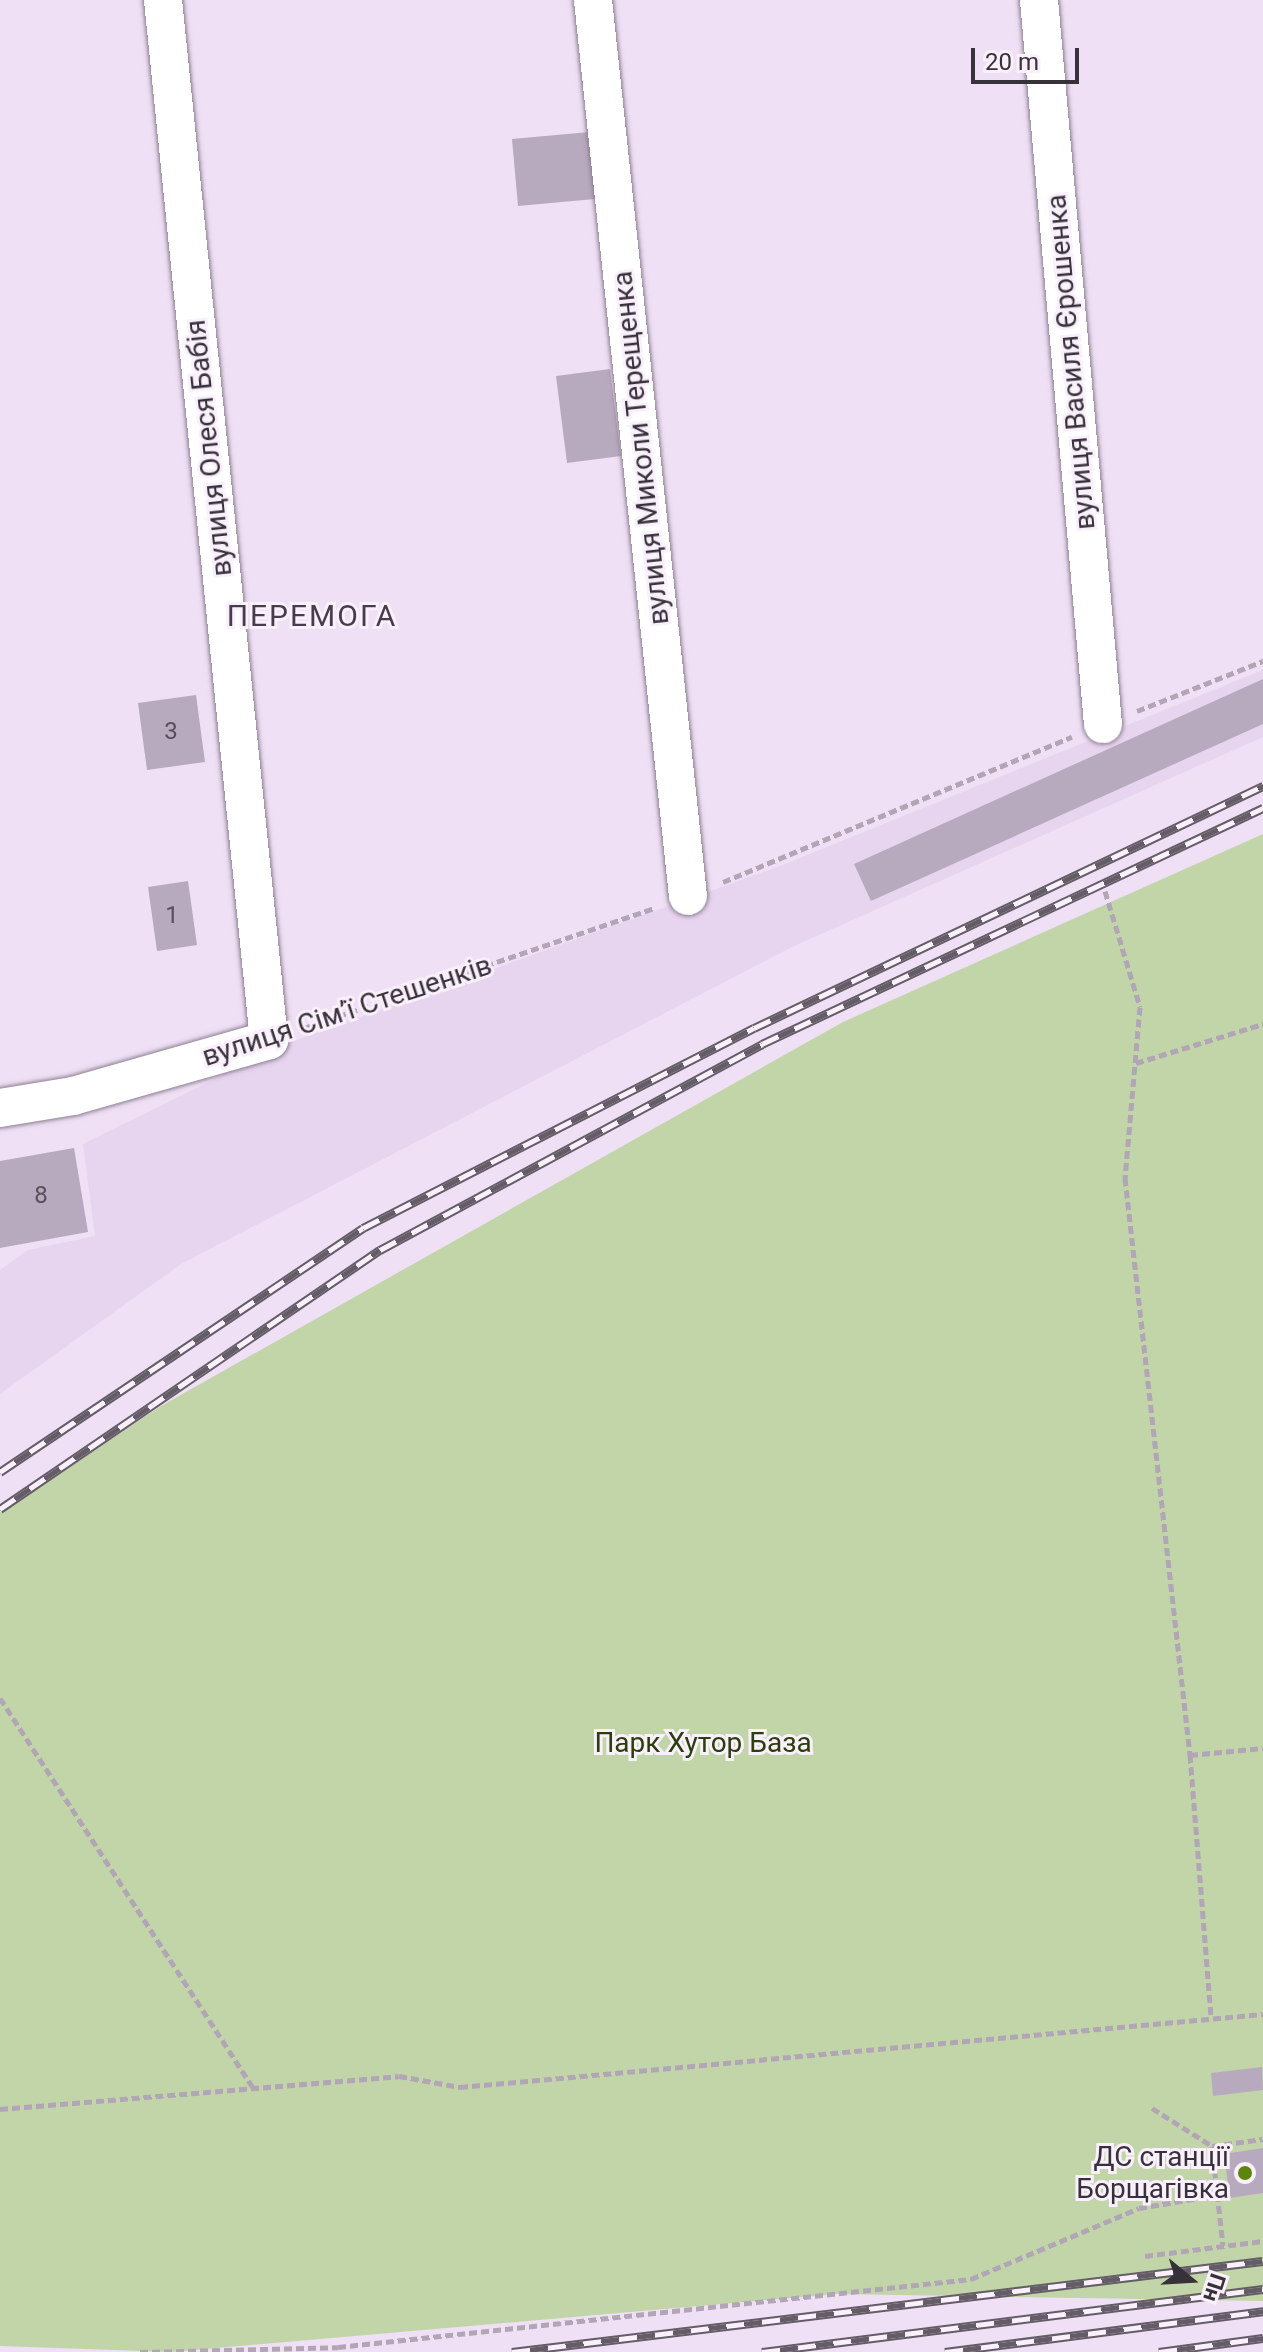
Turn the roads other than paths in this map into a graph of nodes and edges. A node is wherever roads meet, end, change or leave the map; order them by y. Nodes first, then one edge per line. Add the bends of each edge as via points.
1 (163, 0) edge
2 (593, 0) edge
3 (1039, 0) edge
4 (1103, 724) road end
5 (688, 896) road end
6 (269, 1040) joint
7 (0, 1108) edge

1 - 6 street, вулиця Олеся Бабія
2 - 5 street, вулиця Миколи Терещенка
3 - 4 street, вулиця Василя Єрошенка
6 - 7 street, вулиця Сімʼї Стешенків via 73,1096

